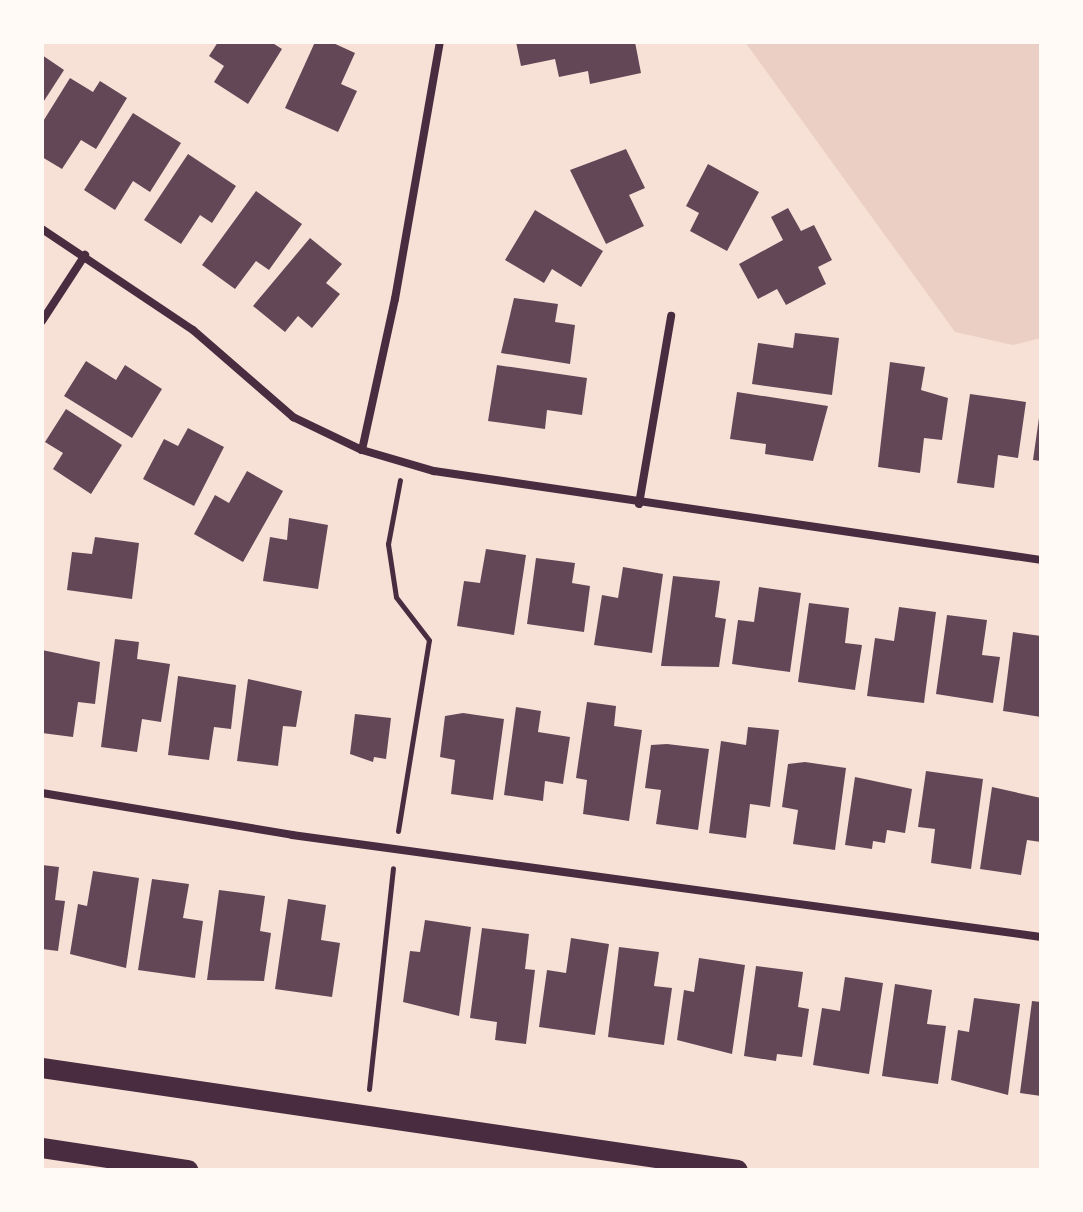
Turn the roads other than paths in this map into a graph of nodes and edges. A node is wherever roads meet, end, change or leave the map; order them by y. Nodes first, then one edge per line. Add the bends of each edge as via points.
1 (440, 42) edge
2 (42, 229) edge
3 (85, 255) junction
4 (671, 316) dead end
5 (42, 321) edge
6 (362, 450) junction
7 (639, 504) junction
8 (1041, 560) edge
9 (42, 793) edge
10 (1041, 937) edge
11 (42, 1068) edge
12 (42, 1148) edge
13 (188, 1170) edge
14 (738, 1170) edge

1 - 6 street via 395,299
2 - 3 street
3 - 5 street
3 - 6 street via 193,330 293,417
4 - 7 street
6 - 7 street via 406,463
7 - 8 street
9 - 10 street via 395,849
11 - 14 main road
12 - 13 main road

